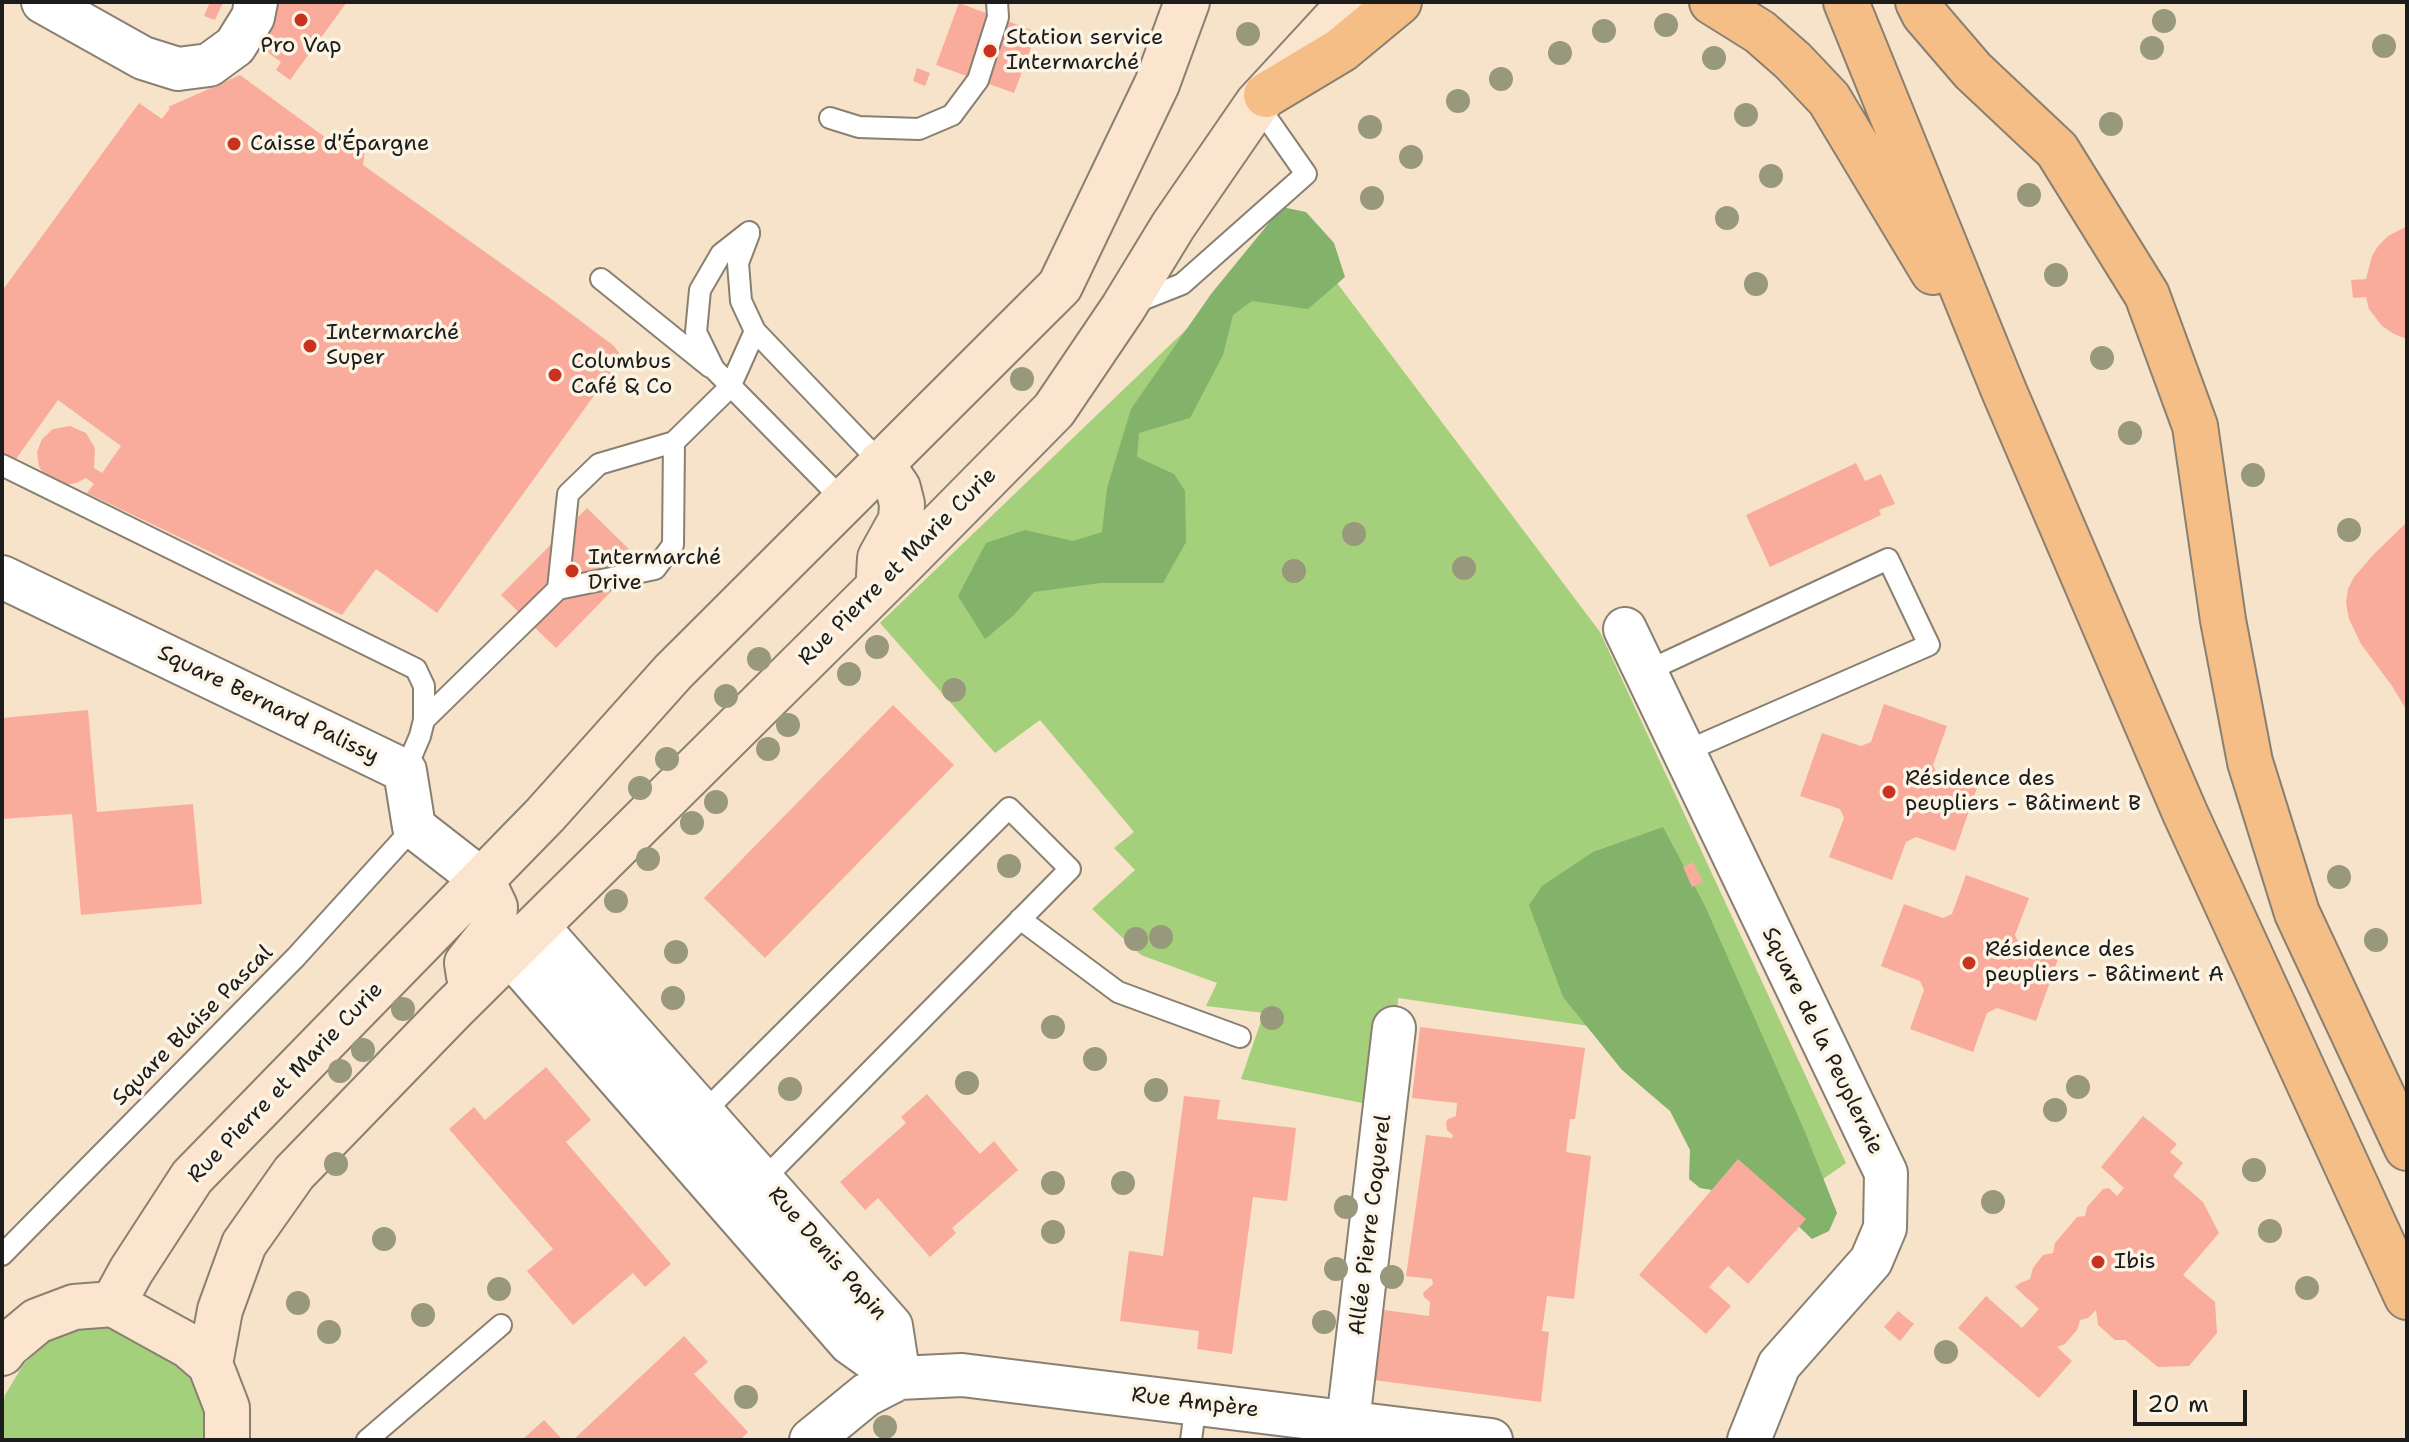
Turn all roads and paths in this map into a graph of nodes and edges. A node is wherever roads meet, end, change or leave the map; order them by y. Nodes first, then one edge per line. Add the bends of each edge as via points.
1 (43, 2) edge
2 (256, 2) edge
3 (997, 2) edge
4 (1187, 2) edge
5 (1351, 2) edge
6 (1399, 2) edge
7 (1712, 2) edge
8 (1846, 2) edge
9 (1918, 2) edge
10 (1953, 2) edge
11 (1261, 100) junction
12 (830, 118) dead end
13 (601, 279) dead end
14 (2147, 295) junction
15 (1123, 308) junction
16 (755, 331) junction
17 (714, 369) junction
18 (730, 387) junction
19 (2004, 391) junction
20 (674, 442) junction
21 (881, 463) junction
22 (2, 465) edge
23 (843, 500) junction
24 (2, 577) edge
25 (879, 586) junction
26 (558, 589) junction
27 (1625, 629) dead end
28 (1645, 672) junction
29 (424, 720) junction
30 (1684, 752) junction
31 (405, 771) junction
32 (414, 827) junction
33 (482, 880) junction
34 (1020, 919) junction
35 (524, 940) junction
36 (472, 990) junction
37 (1394, 1028) dead end
38 (1240, 1037) dead end
39 (688, 1127) junction
40 (2407, 1148) edge
41 (762, 1181) junction
42 (734, 1210) junction
43 (2, 1255) edge
44 (2407, 1297) edge
45 (113, 1304) junction
46 (501, 1325) dead end
47 (2, 1353) edge
48 (210, 1364) junction
49 (899, 1378) junction
50 (1194, 1422) edge
51 (1348, 1422) junction
52 (1241, 1424) edge
53 (1757, 1438) edge
54 (227, 1440) edge
55 (367, 1440) edge
56 (811, 1440) edge
57 (1489, 1440) edge

1 - 2 street via 143,58 178,69 209,65 235,46
3 - 12 lane via 998,17 978,80 952,115 919,129 859,127
4 - 21 main road, Rue Pierre et Marie Curie via 1157,84 1060,286
5 - 11 main road, Rue Pierre et Marie Curie
6 - 11 main road via 1341,50
7 - 19 main road via 1760,32 1829,99
8 - 19 main road
9 - 14 main road via 1973,71 2057,150
10 - 14 main road via 2070,131 2109,184 2139,238
11 - 15 main road, Rue Pierre et Marie Curie
11 - 15 lane via 1306,174 1182,284
13 - 17 lane
14 - 40 main road via 2195,426 2250,762 2297,913
15 - 25 main road, Rue Pierre et Marie Curie via 1054,410
16 - 17 lane via 741,301 738,263 749,232 721,254 700,290 696,332
16 - 18 lane
16 - 21 lane
17 - 18 lane
18 - 20 lane
18 - 23 lane
19 - 44 main road via 2185,813
20 - 26 lane via 599,464 568,494
20 - 26 lane via 673,545 655,569
21 - 23 main road, Rue Pierre et Marie Curie
21 - 25 main road via 902,504 901,520 880,558
22 - 29 lane via 416,669 424,686
23 - 33 main road, Rue Pierre et Marie Curie via 673,672
24 - 31 street, Square Bernard Palissy
25 - 35 main road, Rue Pierre et Marie Curie
26 - 29 lane
27 - 28 street, Square de la Peupleraie
28 - 30 street, Square de la Peupleraie
28 - 30 lane via 1888,559 1895,573 1929,645
29 - 31 lane
30 - 53 street, Square de la Peupleraie via 1886,1173 1885,1228 1871,1261 1779,1365
31 - 32 street, Square Bernard Palissy
32 - 33 street
32 - 43 lane, Square Blaise Pascal via 296,957
33 - 36 main road via 495,907 493,930 467,963
33 - 45 main road, Rue Pierre et Marie Curie via 192,1177
34 - 38 lane via 1118,992
34 - 39 lane via 1070,869 1009,808
34 - 41 lane
35 - 36 main road, Rue Pierre et Marie Curie
35 - 39 street, Rue Denis Papin
36 - 48 main road, Rue Pierre et Marie Curie via 294,1173 244,1244 220,1310
37 - 51 street, Allée Pierre Coquerel
39 - 41 street, Rue Denis Papin
39 - 42 street, Rue Denis Papin
41 - 42 lane
41 - 49 street, Rue Denis Papin via 891,1326
42 - 49 street, Rue Denis Papin via 850,1343
45 - 47 main road via 74,1307 37,1321
45 - 48 main road via 189,1346
46 - 55 lane
48 - 54 main road via 227,1408
49 - 50 street, Rue Ampère via 962,1375
49 - 56 street via 866,1395
50 - 52 street, Rue Ampère
51 - 52 street, Rue Ampère
51 - 57 street, Rue Ampère

